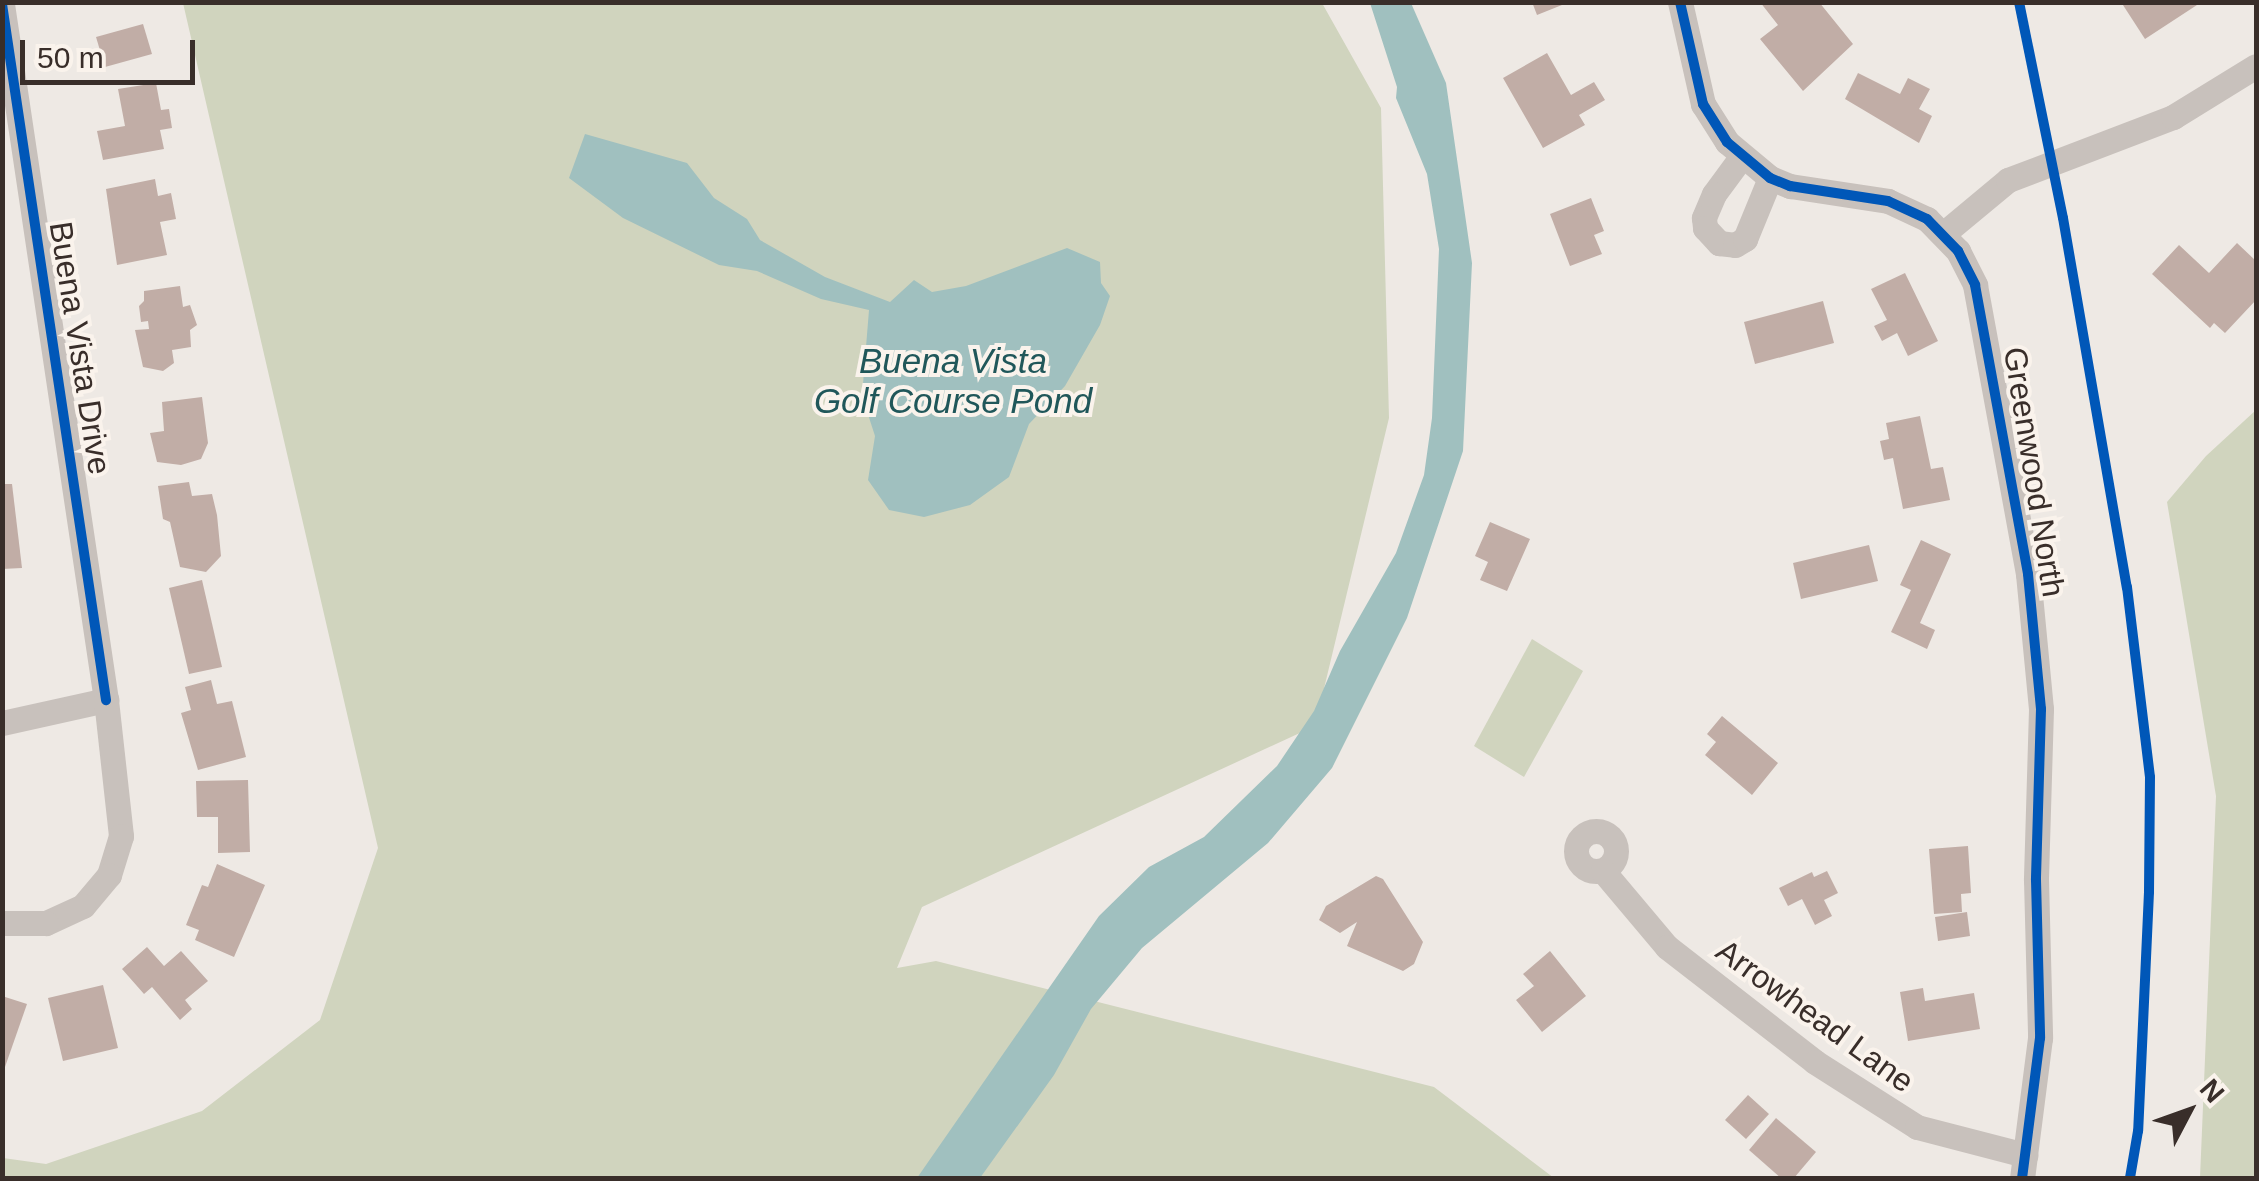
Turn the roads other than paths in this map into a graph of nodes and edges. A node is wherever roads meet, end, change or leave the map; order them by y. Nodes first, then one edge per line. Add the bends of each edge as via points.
1 (1680, 2) edge
2 (2, 4) edge
3 (2256, 66) edge
4 (1742, 156) junction
5 (1770, 178) junction
6 (1943, 234) junction
7 (106, 700) junction
8 (2, 723) edge
9 (1603, 871) dead end
10 (2, 923) edge
11 (2023, 1167) edge

1 - 4 street, Greenwood North via 1704,104
2 - 7 street, Buena Vista Drive
3 - 6 street via 2174,117 2008,180
4 - 5 street, Greenwood North
4 - 5 street via 1704,218 1719,243 1746,239
5 - 6 street, Greenwood North via 1888,201 1928,219
6 - 11 street, Greenwood North via 1966,266 1986,328 2039,672 2040,1038
7 - 8 street
7 - 10 street, Buena Vista Drive via 122,815 110,875 65,916 25,926
9 - 11 street, Arrowhead Lane via 1667,947 1815,1062 1916,1127

